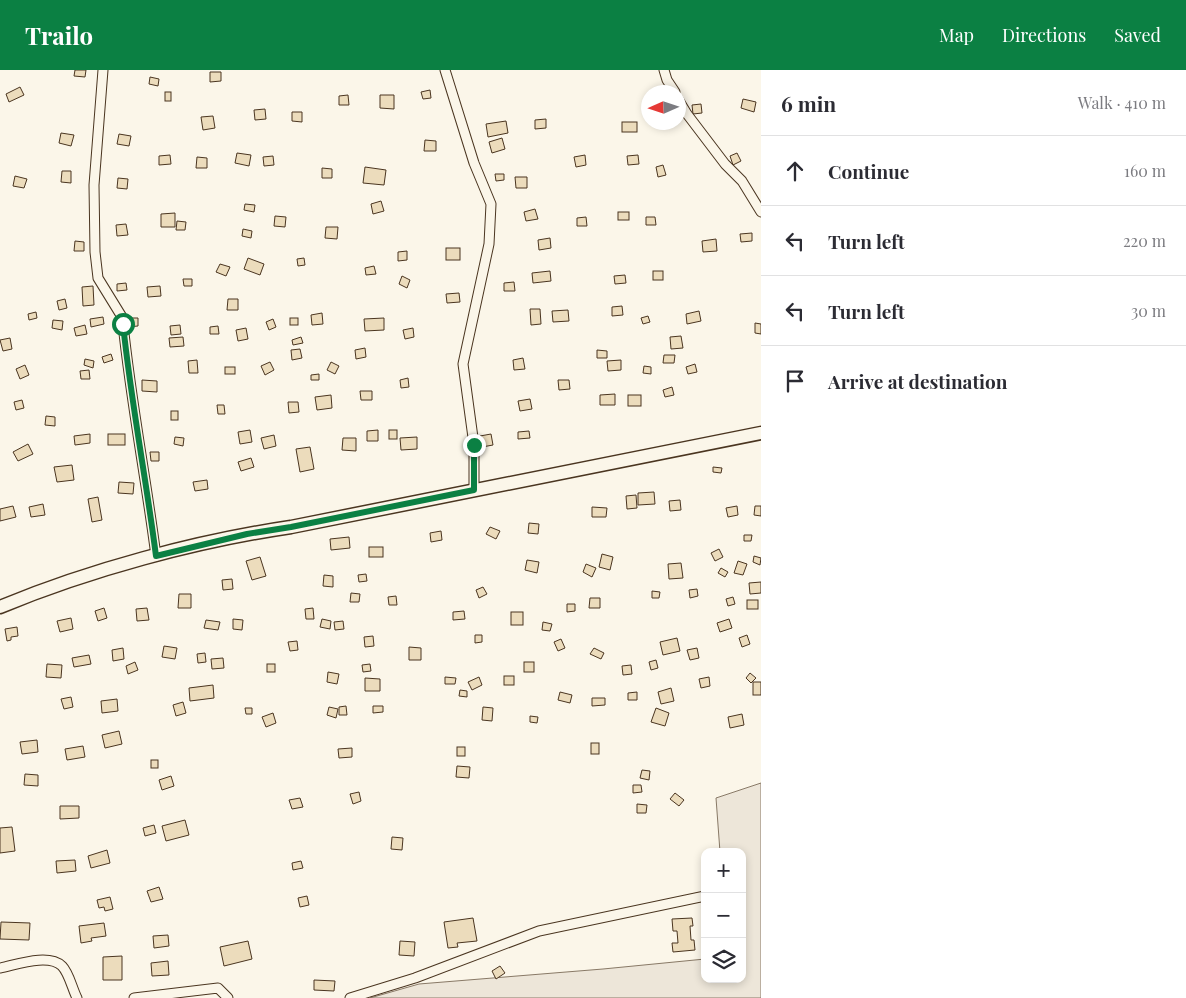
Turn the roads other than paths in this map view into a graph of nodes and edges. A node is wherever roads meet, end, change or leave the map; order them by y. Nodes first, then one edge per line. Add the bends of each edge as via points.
1 (102, 70) edge
2 (445, 70) edge
3 (664, 70) edge
4 (670, 85) edge
5 (686, 112) edge
6 (761, 212) edge
7 (761, 433) edge
8 (474, 490) junction
9 (156, 556) junction
10 (0, 607) edge
11 (701, 897) edge
12 (0, 968) edge
13 (77, 998) edge
14 (134, 998) edge
15 (228, 998) edge
16 (350, 998) edge

1 - 9 street via 94,186 95,252 98,278 122,317
2 - 8 street via 474,163 491,204 489,244 463,364 474,445
3 - 4 street
5 - 6 street via 742,181
7 - 8 main road
8 - 9 main road via 247,534
9 - 10 main road
11 - 16 street via 539,931 415,978
12 - 13 street via 55,961 63,967
14 - 15 street via 213,988 218,988

